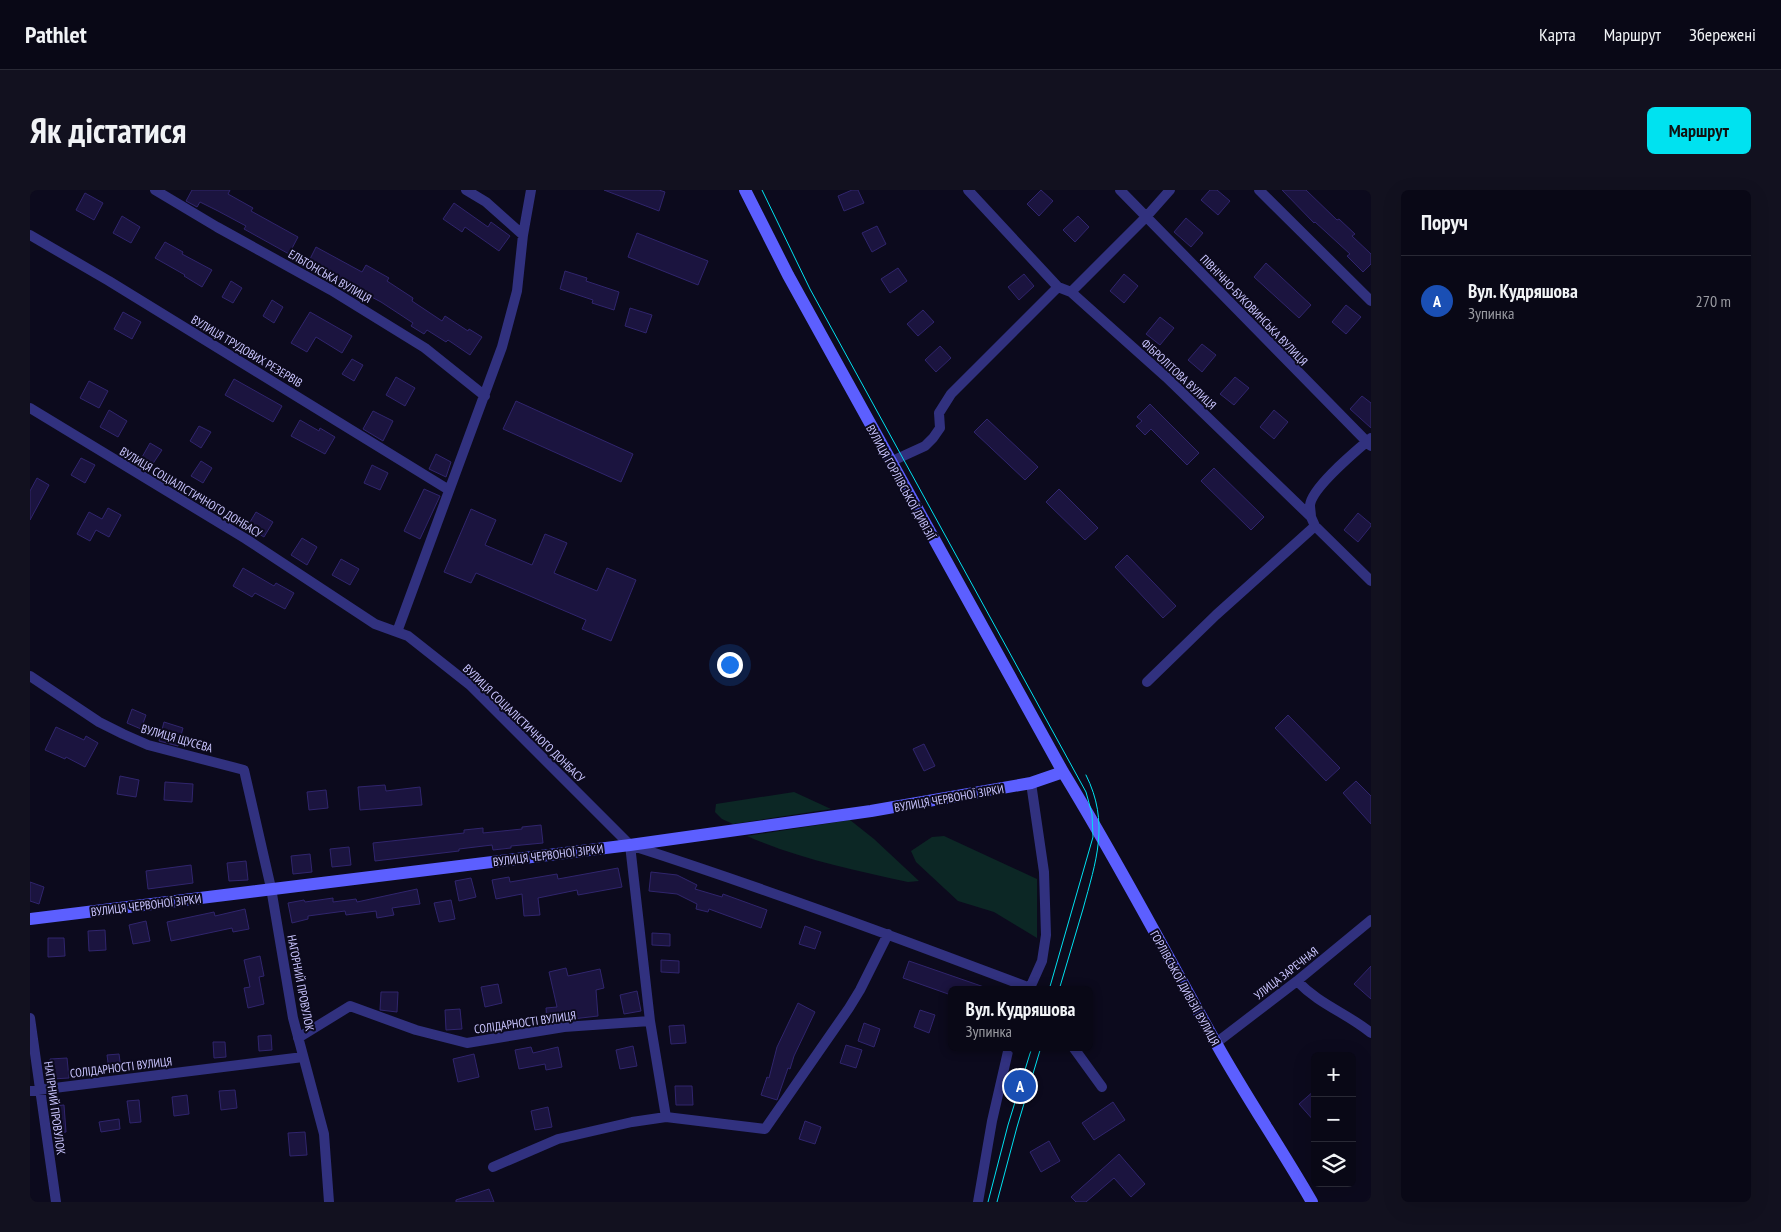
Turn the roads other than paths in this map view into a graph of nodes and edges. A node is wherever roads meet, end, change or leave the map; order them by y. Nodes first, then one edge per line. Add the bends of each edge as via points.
1 (155, 190) edge
2 (466, 190) edge
3 (531, 190) edge
4 (745, 190) edge
5 (968, 190) edge
6 (1120, 190) edge
7 (1170, 190) edge
8 (1259, 190) edge
9 (1146, 217) junction
10 (30, 235) edge
11 (523, 235) junction
12 (1058, 287) junction
13 (1072, 292) junction
14 (1371, 301) edge
15 (485, 396) junction
16 (30, 408) edge
17 (1370, 442) edge
18 (890, 462) junction
19 (449, 490) junction
20 (1313, 522) junction
21 (1371, 581) edge
22 (397, 632) junction
23 (30, 676) edge
24 (1147, 682) dead end
25 (244, 770) joint
26 (1063, 772) junction
27 (1031, 782) junction
28 (630, 845) junction
29 (271, 888) junction
30 (30, 919) edge
31 (1371, 920) edge
32 (888, 934) junction
33 (1297, 981) junction
34 (1023, 986) edge
35 (1032, 986) edge
36 (30, 1018) edge
37 (650, 1021) junction
38 (1371, 1033) edge
39 (298, 1038) junction
40 (1216, 1043) junction
41 (1008, 1051) edge
42 (1076, 1051) edge
43 (303, 1057) junction
44 (1102, 1087) dead end
45 (35, 1091) edge
46 (666, 1116) junction
47 (493, 1167) dead end
48 (56, 1202) edge
49 (329, 1202) edge
50 (978, 1202) edge
51 (1312, 1202) edge

1 - 15 street, ЕЛЬТОНСЬКА ВУЛИЦЯ via 331,290 425,348
2 - 11 street via 486,202
3 - 11 street
4 - 18 main road, ВУЛИЦЯ ГОРЛІВСЬКОЇ ДИВІЗІЇ
5 - 12 street, ФІБРОЛІТОВА ВУЛИЦЯ
6 - 9 street, ПІВНІЧНО-БУКОВИНСЬКА ВУЛИЦЯ
7 - 9 street
8 - 14 street
9 - 13 street
9 - 17 street, ПІВНІЧНО-БУКОВИНСЬКА ВУЛИЦЯ
10 - 19 street, ВУЛИЦЯ ТРУДОВИХ РЕЗЕРВІВ
11 - 15 street via 517,291
12 - 13 street, ФІБРОЛІТОВА ВУЛИЦЯ
12 - 18 street via 951,394 939,413 940,428 933,438 925,446
13 - 20 street, ФІБРОЛІТОВА ВУЛИЦЯ via 1166,377
15 - 19 street
16 - 22 street, ВУЛИЦЯ СОЦІАЛІСТИЧНОГО ДОНБАСУ via 246,539 376,624
17 - 20 street via 1331,474 1315,492 1310,504
18 - 26 main road, ВУЛИЦЯ ГОРЛІВСЬКОЇ ДИВІЗІЇ
19 - 22 street
20 - 21 street, ФІБРОЛІТОВА ВУЛИЦЯ
20 - 24 street
22 - 28 street, ВУЛИЦЯ СОЦІАЛІСТИЧНОГО ДОНБАСУ via 408,636 470,685
23 - 25 street, ВУЛИЦЯ ЩУСЄВА via 99,722 148,745
25 - 29 street, НАГОРНИЙ ПРОВУЛОК
26 - 27 main road, ВУЛИЦЯ ЧЕРВОНОЇ ЗІРКИ
26 - 40 main road, ГОРЛІВСЬКОЇ ДИВІЗІЇ ВУЛИЦЯ
27 - 28 main road, ВУЛИЦЯ ЧЕРВОНОЇ ЗІРКИ via 871,811
27 - 35 street via 1044,872 1046,935 1042,961
28 - 29 main road, ВУЛИЦЯ ЧЕРВОНОЇ ЗІРКИ
28 - 32 street
28 - 37 street
29 - 30 main road, ВУЛИЦЯ ЧЕРВОНОЇ ЗІРКИ
29 - 39 street, НАГОРНИЙ ПРОВУЛОК
31 - 33 street, УЛИЦА ЗАРЕЧНАЯ
32 - 34 street
32 - 46 street via 849,1008 765,1129
33 - 38 street via 1322,1003
33 - 40 street, УЛИЦА ЗАРЕЧНАЯ
36 - 45 street, НАГІРНИЙ ПРОВУЛОК
37 - 39 street, СОЛІДАРНОСТІ ВУЛИЦЯ via 564,1027 467,1043 416,1030 350,1006
37 - 46 street
39 - 43 street, НАГОРНИЙ ПРОВУЛОК
40 - 51 main road, ГОРЛІВСЬКОЇ ДИВІЗІЇ ВУЛИЦЯ
41 - 50 street
42 - 44 street
43 - 45 street, СОЛІДАРНОСТІ ВУЛИЦЯ
43 - 49 street, НАГОРНИЙ ПРОВУЛОК via 324,1134
45 - 48 street, НАГІРНИЙ ПРОВУЛОК
46 - 47 street via 558,1139

